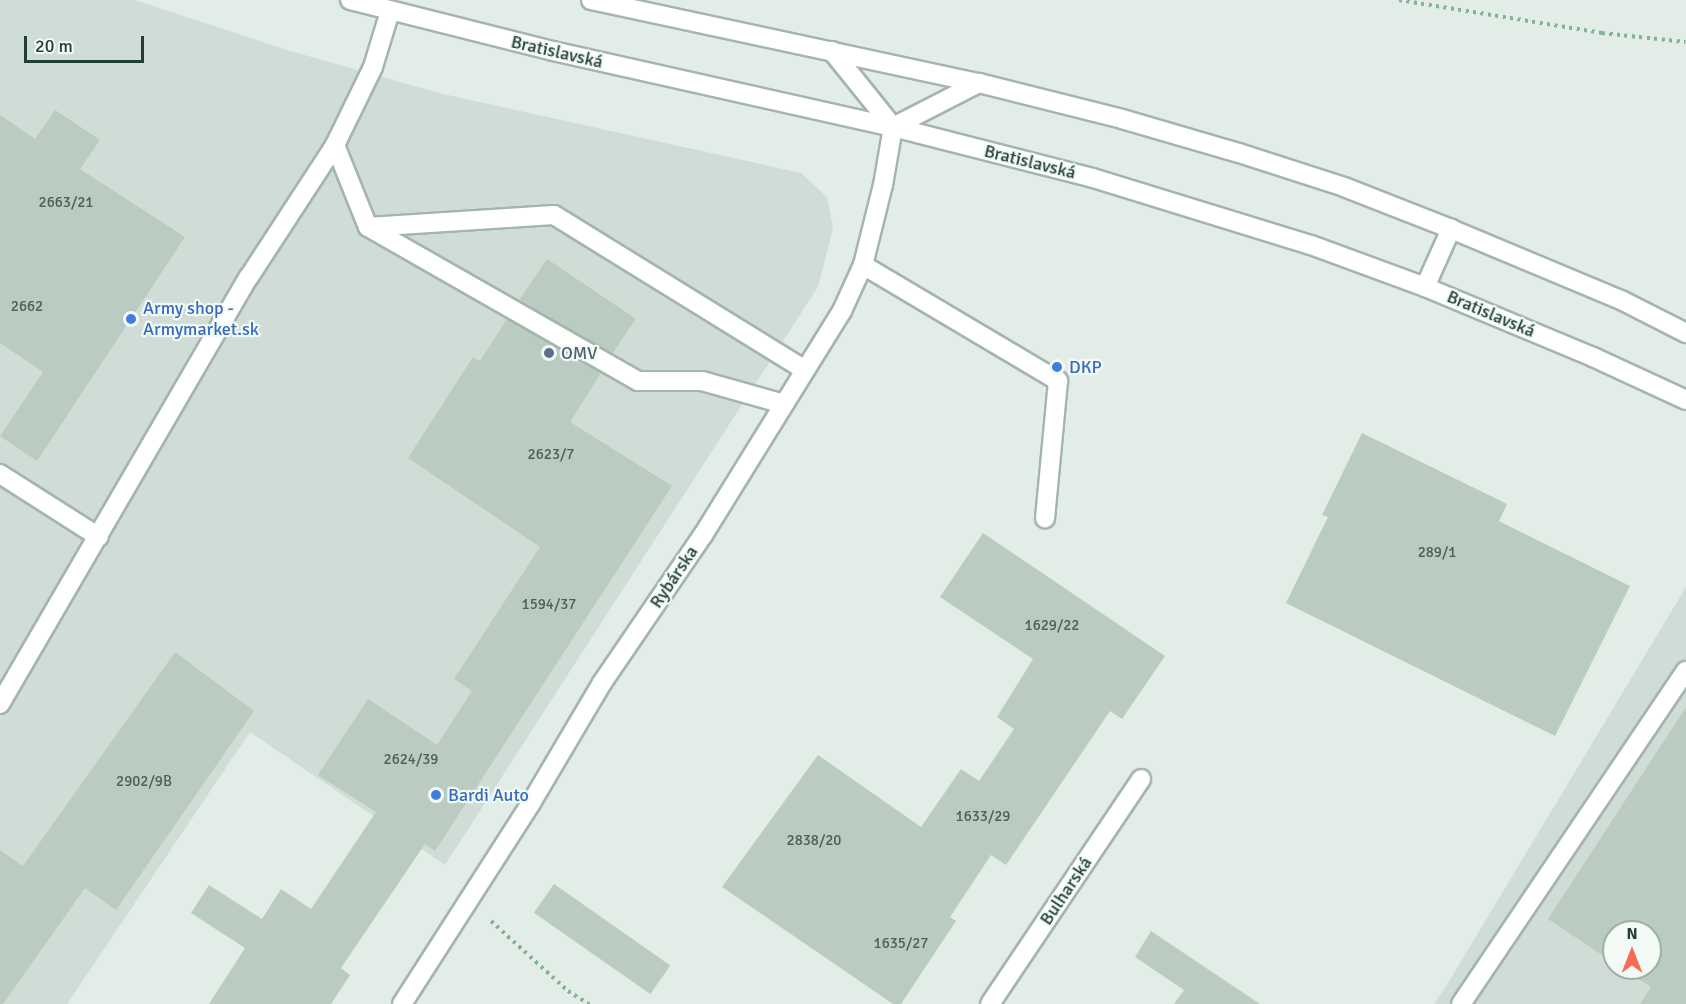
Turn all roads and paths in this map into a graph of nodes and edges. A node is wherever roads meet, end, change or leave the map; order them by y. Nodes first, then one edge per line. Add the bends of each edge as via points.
1 (350, 0) edge
2 (591, 0) edge
3 (1399, 0) edge
4 (392, 6) edge
5 (1686, 42) edge
6 (832, 51) junction
7 (979, 83) junction
8 (893, 127) junction
9 (335, 145) junction
10 (368, 227) junction
11 (1451, 229) junction
12 (863, 265) junction
13 (1425, 287) junction
14 (1686, 333) edge
15 (805, 370) junction
16 (1686, 400) edge
17 (784, 404) junction
18 (0, 474) edge
19 (1045, 518) dead end
20 (99, 537) junction
21 (1686, 671) edge
22 (0, 704) edge
23 (1142, 779) dead end
24 (467, 902) junction
25 (402, 1004) edge
26 (589, 1004) edge
27 (990, 1004) edge
28 (1461, 1004) edge

1 - 4 main road, Bratislavská
2 - 6 main road
3 - 5 path via 1602,33
4 - 8 main road, Bratislavská via 553,51
4 - 9 main road via 373,67
6 - 7 main road
6 - 8 main road
7 - 8 main road
7 - 11 main road via 1239,153 1344,187
8 - 12 main road, Rybárska
8 - 13 main road, Bratislavská via 1094,178 1311,245
9 - 10 main road
9 - 20 main road via 249,277
10 - 15 main road via 554,215
10 - 17 main road via 638,381 702,381
11 - 13 main road
11 - 14 main road via 1623,301
12 - 15 main road, Rybárska via 842,311
12 - 19 main road via 1058,381
13 - 16 main road, Bratislavská
15 - 17 main road, Rybárska
17 - 24 main road, Rybárska via 704,535 602,683
18 - 20 main road
20 - 22 main road
21 - 28 main road
23 - 27 main road, Bulharská
24 - 25 main road, Rybárska
24 - 26 path via 568,991

